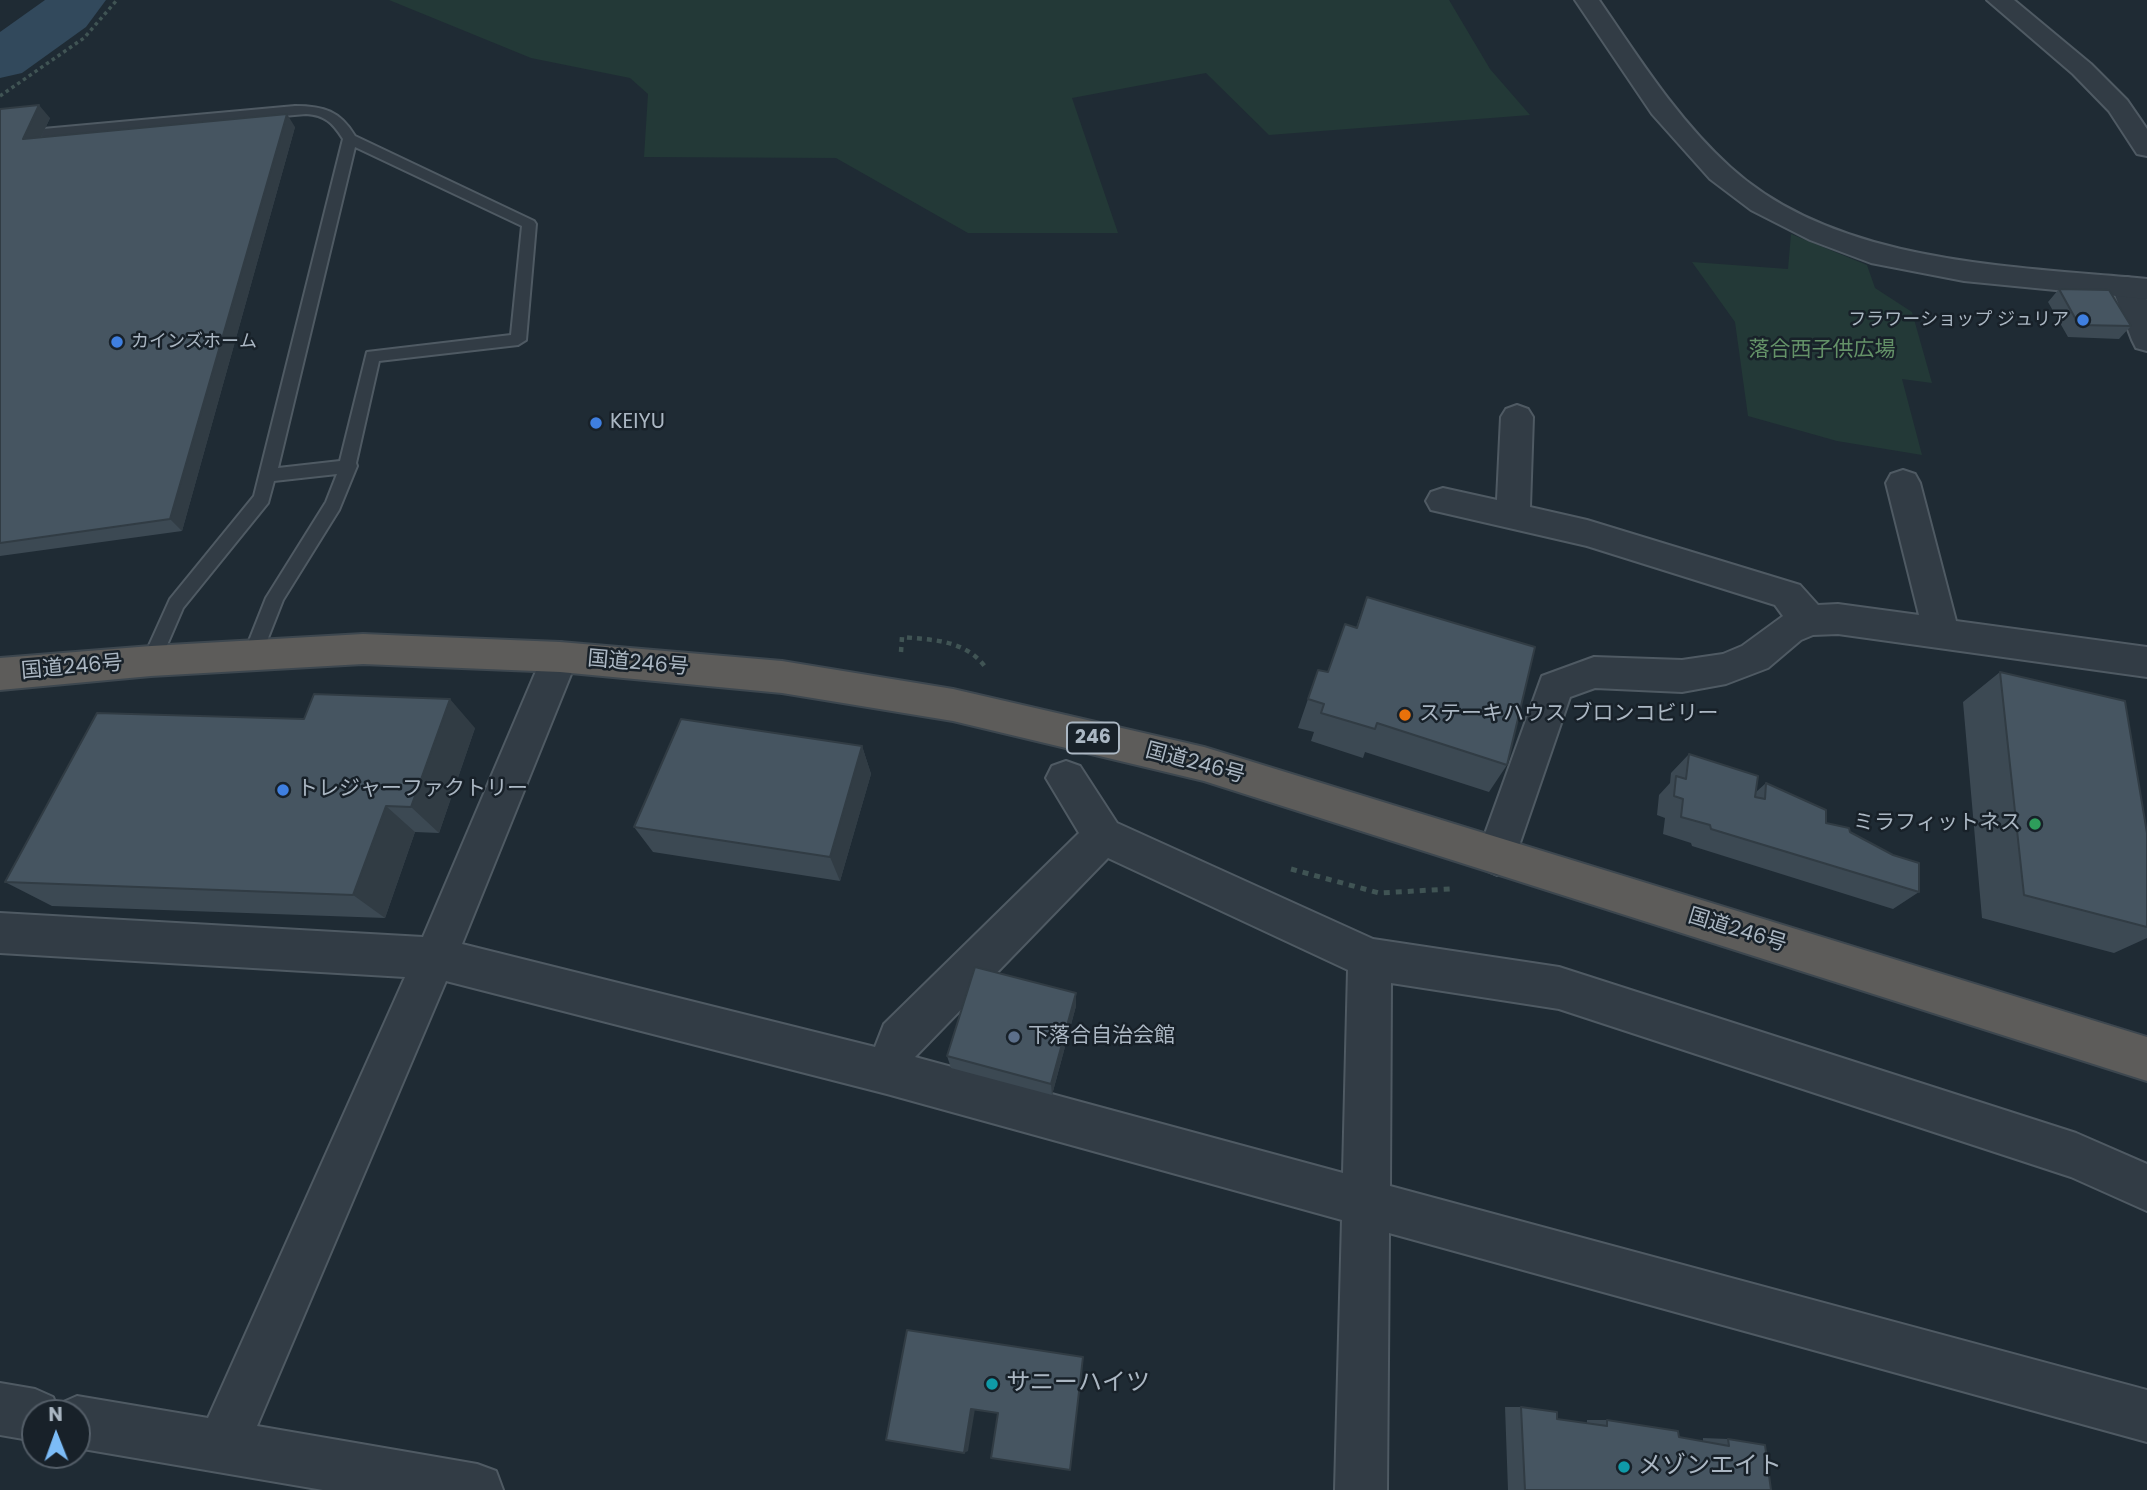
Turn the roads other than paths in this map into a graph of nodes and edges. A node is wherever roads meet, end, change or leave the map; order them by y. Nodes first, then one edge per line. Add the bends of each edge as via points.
1 (1587, 0) edge
2 (1998, 0) edge
3 (43, 133) dead end
4 (350, 139) junction
5 (2147, 148) edge
6 (2137, 288) edge
7 (2147, 340) edge
8 (1517, 417) dead end
9 (349, 466) junction
10 (267, 476) junction
11 (1903, 483) dead end
12 (1443, 501) dead end
13 (1513, 516) junction
14 (1809, 620) junction
15 (1941, 632) junction
16 (252, 656) junction
17 (560, 657) junction
18 (151, 661) junction
19 (2147, 662) edge
20 (0, 674) edge
21 (1066, 778) dead end
22 (1103, 836) junction
23 (1497, 856) junction
24 (0, 933) edge
25 (435, 958) junction
26 (1370, 959) junction
27 (2147, 1059) edge
28 (887, 1072) junction
29 (2147, 1188) edge
30 (1366, 1203) junction
31 (0, 1409) edge
32 (21, 1413) edge
33 (2147, 1416) edge
34 (91, 1424) edge
35 (222, 1446) junction
36 (477, 1490) edge
37 (1361, 1490) edge

1 - 6 street via 1661,108 1720,173 1761,204 1871,253 1964,271
2 - 5 street via 2082,69 2118,106
3 - 4 lane via 306,110 335,116
4 - 9 lane via 529,224 518,340 372,356
4 - 10 lane
6 - 7 street
8 - 13 street
9 - 10 lane
9 - 16 lane via 333,505 275,598
10 - 18 lane via 262,498 176,604
11 - 15 street
12 - 13 street
13 - 14 street via 1587,533 1787,595
14 - 15 street via 1838,619
14 - 23 street via 1755,657 1726,669 1682,676 1594,672 1555,687
15 - 19 street
16 - 17 highway, 国道246号 / 246 via 363,649
16 - 18 highway, 国道246号 / 246
17 - 23 highway, 国道246号 / 246 via 782,677 953,705 1204,764
17 - 25 street
18 - 20 highway, 国道246号 / 246
21 - 22 street
22 - 26 street
22 - 28 street via 901,1039
23 - 27 highway, 国道246号 / 246
24 - 25 street
25 - 28 street
25 - 35 street
26 - 29 street via 1559,988 2076,1156
26 - 30 street
28 - 30 street
30 - 33 street
30 - 37 street
31 - 32 street
34 - 35 street
35 - 36 street

